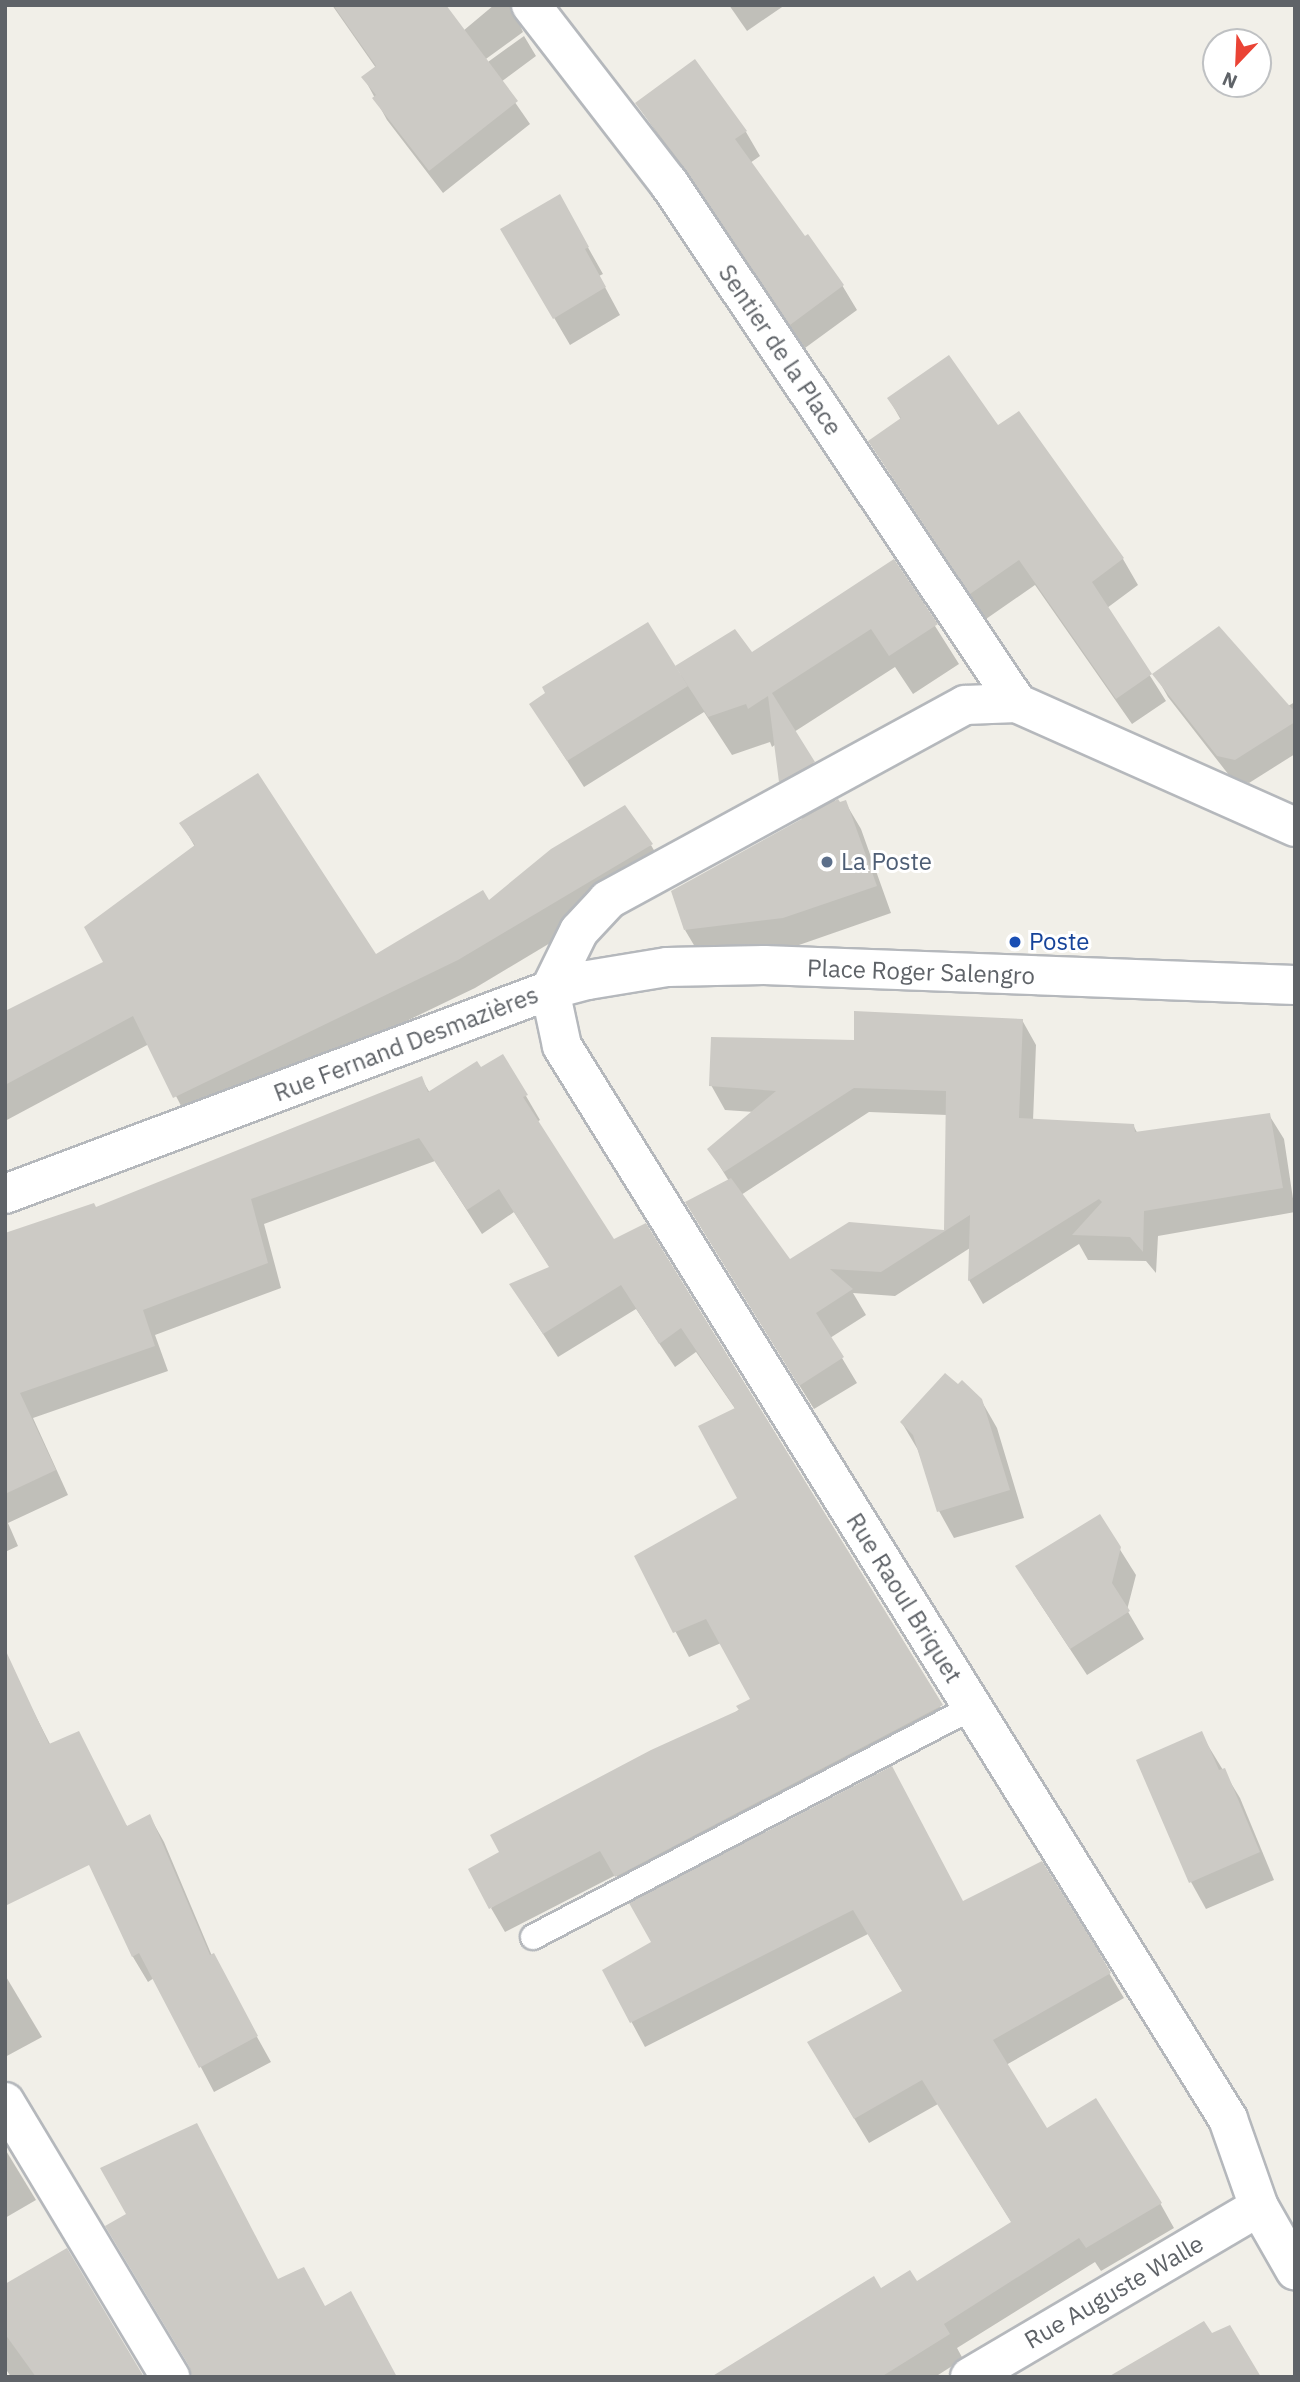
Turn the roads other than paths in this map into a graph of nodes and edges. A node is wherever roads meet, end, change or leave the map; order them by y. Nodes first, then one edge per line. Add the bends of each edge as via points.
1 (531, 5) edge
2 (1017, 703) junction
3 (1295, 827) edge
4 (1295, 985) edge
5 (550, 990) junction
6 (5, 1194) edge
7 (971, 1707) junction
8 (533, 1937) dead end
9 (5, 2102) edge
10 (1259, 2207) junction
11 (1295, 2270) edge
12 (170, 2377) edge
13 (970, 2377) edge

1 - 2 street, Sentier de la Place via 668,182
2 - 3 street
2 - 5 street, Rue Fernand Desmazières via 965,705 608,900 579,931
4 - 5 street, Place Roger Salengro via 764,965 667,967
5 - 6 street, Rue Fernand Desmazières
5 - 7 street, Rue Raoul Briquet via 562,1046
7 - 8 lane
7 - 10 street, Rue Raoul Briquet via 1228,2119
9 - 12 street
10 - 11 street, Rue Raoul Briquet
10 - 13 street, Rue Auguste Walle

